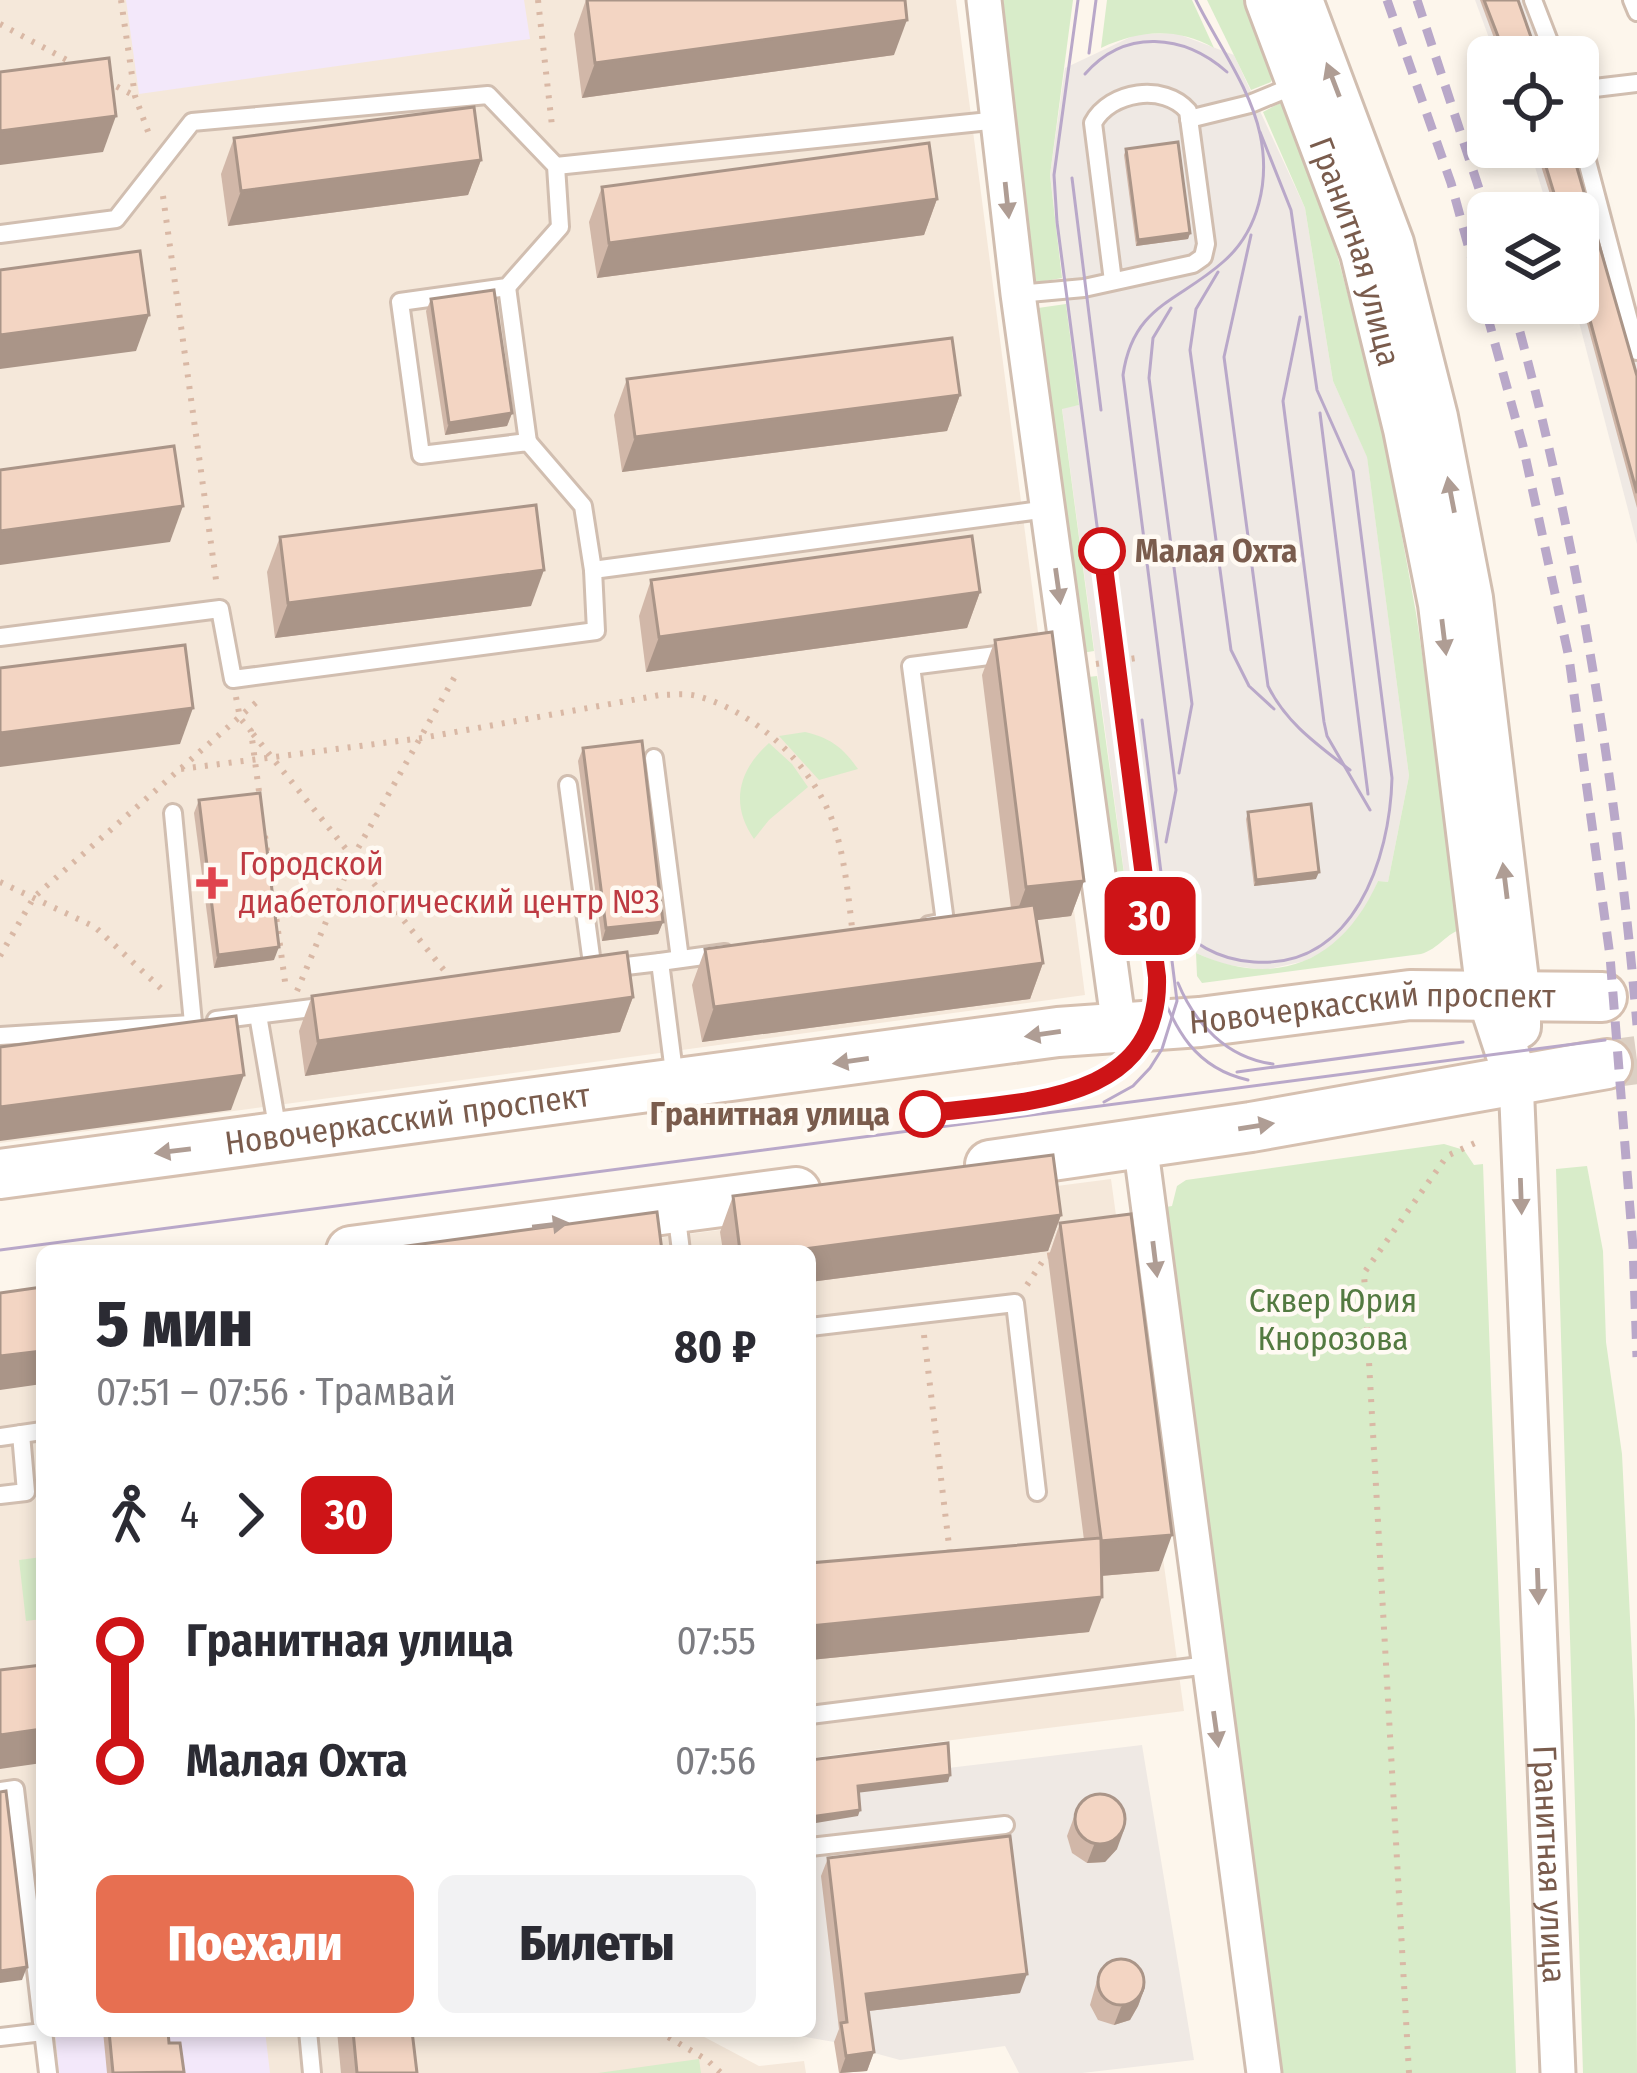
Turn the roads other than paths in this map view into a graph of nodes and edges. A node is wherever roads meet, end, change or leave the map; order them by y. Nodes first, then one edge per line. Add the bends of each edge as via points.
1 (984, 0) edge
2 (1267, 0) edge
3 (1301, 0) edge
4 (1533, 0) edge
5 (1632, 0) edge
6 (1637, 12) edge
7 (1547, 36) edge
8 (1637, 83) edge
9 (1299, 84) junction
10 (1599, 88) edge
11 (1189, 118) junction
12 (999, 120) junction
13 (556, 166) junction
14 (1589, 168) edge
15 (0, 234) edge
16 (1113, 281) junction
17 (507, 287) junction
18 (1018, 294) junction
19 (1637, 351) edge
20 (528, 442) junction
21 (1048, 509) junction
22 (593, 570) junction
23 (0, 637) edge
24 (1022, 651) edge
25 (654, 758) dead end
26 (568, 785) dead end
27 (173, 813) dead end
28 (854, 936) edge
29 (745, 950) edge
30 (680, 959) junction
31 (660, 962) junction
32 (593, 970) junction
33 (570, 974) edge
34 (1503, 995) junction
35 (1602, 997) dead end
36 (352, 1002) edge
37 (258, 1015) junction
38 (193, 1023) junction
39 (1120, 1027) junction
40 (0, 1036) edge
41 (1607, 1064) tunnel mouth
42 (1516, 1079) junction
43 (676, 1085) junction
44 (279, 1137) junction
45 (1140, 1143) junction
46 (948, 1171) edge
47 (0, 1174) edge
48 (835, 1186) edge
49 (678, 1230) edge
50 (444, 1245) edge
51 (816, 1326) edge
52 (36, 1432) edge
53 (21, 1435) junction
54 (0, 1436) edge
55 (1037, 1492) dead end
56 (0, 1495) edge
57 (1208, 1665) junction
58 (816, 1714) edge
59 (0, 1792) edge
60 (36, 1818) edge
61 (20, 1819) junction
62 (1005, 1825) dead end
63 (816, 1846) edge
64 (36, 1964) edge
65 (36, 2029) edge
66 (0, 2037) edge
67 (44, 2037) edge
68 (309, 2037) edge
69 (48, 2073) edge
70 (312, 2073) edge
71 (1264, 2073) edge
72 (1558, 2073) edge

1 - 12 street
2 - 9 street, Гранитная улица
34 -> 3 street, Гранитная улица via 1471,598 1436,417 1393,243
4 - 7 lane
5 - 6 lane
8 - 10 lane
9 - 11 lane
9 -> 34 street, Гранитная улица via 1362,253 1405,429
11 - 16 lane via 1203,257
11 - 16 lane via 1169,96 1139,95 1113,100 1093,123
12 - 13 lane
12 -> 18 street
13 - 15 lane via 488,95 192,122 116,219
13 - 17 lane via 560,226
14 - 19 lane
16 - 18 lane
17 - 20 lane
17 - 20 lane via 400,302 421,454
18 - 21 street
20 - 22 lane via 584,506
21 - 22 lane
21 -> 39 street
22 - 23 lane via 596,631 233,679 220,609
24 - 28 lane via 911,666 945,922
25 - 30 lane
26 - 32 lane
27 - 38 lane
29 - 30 lane
30 - 31 lane
31 - 32 lane
31 - 43 lane
32 - 33 lane
34 - 35 main road, Новочеркасский проспект
34 - 39 main road, Новочеркасский проспект via 1410,995
34 - 42 street, Гранитная улица
36 - 37 lane
37 - 38 lane
37 - 44 lane
38 - 40 lane
39 -> 43 main road, Новочеркасский проспект
41 - 42 main road
45 -> 42 main road
42 -> 72 street, Гранитная улица
43 - 44 main road, Новочеркасский проспект
44 -> 47 main road, Новочеркасский проспект
45 - 46 main road
45 -> 57 street
48 - 49 main road
50 -> 49 main road
51 - 55 lane via 1015,1303
52 - 53 lane
53 - 54 lane
53 - 56 lane via 26,1492
57 - 58 lane
57 -> 71 street
59 - 61 lane via 15,1790
60 - 61 lane
61 - 64 lane
62 - 63 lane
65 - 66 lane
67 - 69 lane
68 - 70 lane

